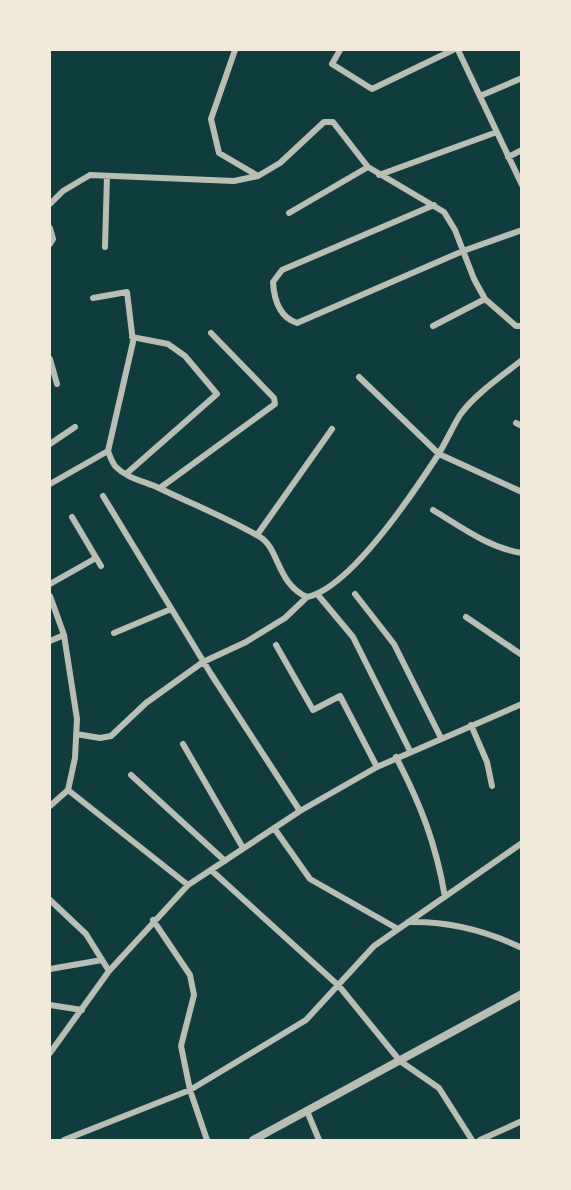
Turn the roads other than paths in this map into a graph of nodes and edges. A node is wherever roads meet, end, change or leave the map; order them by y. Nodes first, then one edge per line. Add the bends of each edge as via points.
1 (235, 50) edge
2 (339, 50) edge
3 (453, 50) edge
4 (458, 50) edge
5 (522, 78) edge
6 (480, 96) junction
7 (497, 132) junction
8 (522, 150) edge
9 (508, 157) junction
10 (368, 167) junction
11 (379, 175) junction
12 (107, 176) junction
13 (258, 177) junction
14 (522, 185) edge
15 (50, 204) edge
16 (434, 205) junction
17 (289, 213) dead end
18 (50, 228) edge
19 (522, 230) edge
20 (50, 244) edge
21 (105, 247) dead end
22 (464, 251) junction
23 (93, 298) dead end
24 (485, 299) junction
25 (433, 326) dead end
26 (522, 326) edge
27 (211, 333) dead end
28 (132, 337) junction
29 (50, 359) edge
30 (522, 360) edge
31 (51, 372) edge
32 (359, 377) dead end
33 (57, 384) dead end
34 (75, 427) dead end
35 (332, 429) dead end
36 (50, 440) edge
37 (108, 450) junction
38 (439, 454) junction
39 (126, 474) junction
40 (50, 484) edge
41 (160, 488) junction
42 (522, 492) edge
43 (103, 496) dead end
44 (433, 510) dead end
45 (72, 517) dead end
46 (257, 535) junction
47 (522, 553) edge
48 (96, 558) junction
49 (102, 566) dead end
50 (50, 584) edge
51 (355, 594) dead end
52 (318, 595) junction
53 (50, 596) edge
54 (307, 597) junction
55 (171, 609) junction
56 (466, 617) dead end
57 (114, 633) dead end
58 (64, 635) junction
59 (50, 641) edge
60 (276, 645) dead end
61 (522, 655) edge
62 (203, 662) junction
63 (522, 704) edge
64 (471, 725) junction
65 (76, 734) junction
66 (441, 738) junction
67 (183, 744) dead end
68 (410, 751) junction
69 (396, 757) junction
70 (376, 767) junction
71 (131, 775) dead end
72 (492, 786) dead end
73 (68, 790) junction
74 (50, 806) edge
75 (300, 811) junction
76 (274, 828) junction
77 (522, 843) edge
78 (243, 848) junction
79 (225, 861) junction
80 (211, 870) junction
81 (188, 885) junction
82 (445, 897) junction
83 (50, 900) edge
84 (153, 920) junction
85 (407, 922) junction
86 (398, 929) junction
87 (522, 948) edge
88 (102, 960) junction
89 (50, 969) edge
90 (109, 970) junction
91 (339, 986) junction
92 (522, 994) edge
93 (50, 1005) edge
94 (82, 1010) junction
95 (50, 1053) edge
96 (400, 1061) junction
97 (190, 1090) junction
98 (307, 1111) junction
99 (522, 1121) edge
100 (64, 1140) edge
101 (207, 1140) edge
102 (253, 1140) edge
103 (319, 1140) edge
104 (472, 1140) edge
105 (480, 1140) edge

1 - 13 street via 211,119 219,153
2 - 3 street via 332,64 372,89
4 - 6 street
5 - 6 street
6 - 7 street
7 - 9 street
7 - 11 street
8 - 9 street
9 - 14 street
10 - 11 street
10 - 13 street via 333,122 324,122 280,163
10 - 17 street
11 - 16 street
12 - 13 street via 234,181
12 - 15 street via 83,178
12 - 21 street
16 - 22 street via 444,212
16 - 22 street via 298,263 277,276 273,282 285,318 297,323
18 - 20 street
19 - 22 street
22 - 24 street
23 - 28 street via 127,292
24 - 25 street
24 - 26 street via 516,326
27 - 41 street via 274,398 275,404
28 - 37 street
28 - 39 street via 168,344 185,356 216,394
29 - 31 street
30 - 38 street via 468,407
31 - 33 street
32 - 38 street
34 - 36 street
35 - 46 street
37 - 39 street via 115,466
37 - 40 street
38 - 42 street
38 - 52 street via 371,546
39 - 41 street
41 - 46 street
43 - 55 street
44 - 47 street via 487,542
45 - 48 street
46 - 54 street via 293,589
48 - 49 street
48 - 50 street
51 - 66 street via 394,644
52 - 54 street
52 - 68 street via 353,637
53 - 58 street
54 - 62 street via 285,618
55 - 57 street
55 - 62 street
56 - 61 street
58 - 59 street
58 - 65 street via 75,700
60 - 70 street via 313,710 340,696
62 - 65 street via 146,703 111,736
62 - 75 street
63 - 64 street
64 - 66 street
64 - 72 street via 487,762
65 - 73 street
66 - 68 street
67 - 78 street
68 - 69 street
69 - 70 street
69 - 82 street via 420,803
70 - 75 street
71 - 79 street
73 - 74 street
73 - 81 street
75 - 76 street
76 - 78 street
76 - 86 street via 310,879
77 - 82 street
78 - 79 street
79 - 80 street
80 - 81 street
80 - 91 street
81 - 84 street
82 - 85 street
83 - 88 street via 86,934
84 - 90 street
84 - 97 street via 190,975 194,995 181,1046
85 - 86 street
85 - 87 street via 466,927
86 - 91 street via 375,946
88 - 89 street
88 - 90 street
90 - 94 street
91 - 96 street
91 - 97 street via 306,1020
92 - 96 street
93 - 94 street
94 - 95 street
96 - 98 street
96 - 104 street via 439,1088
97 - 100 street
97 - 101 street
98 - 102 street
98 - 103 street
99 - 105 street

